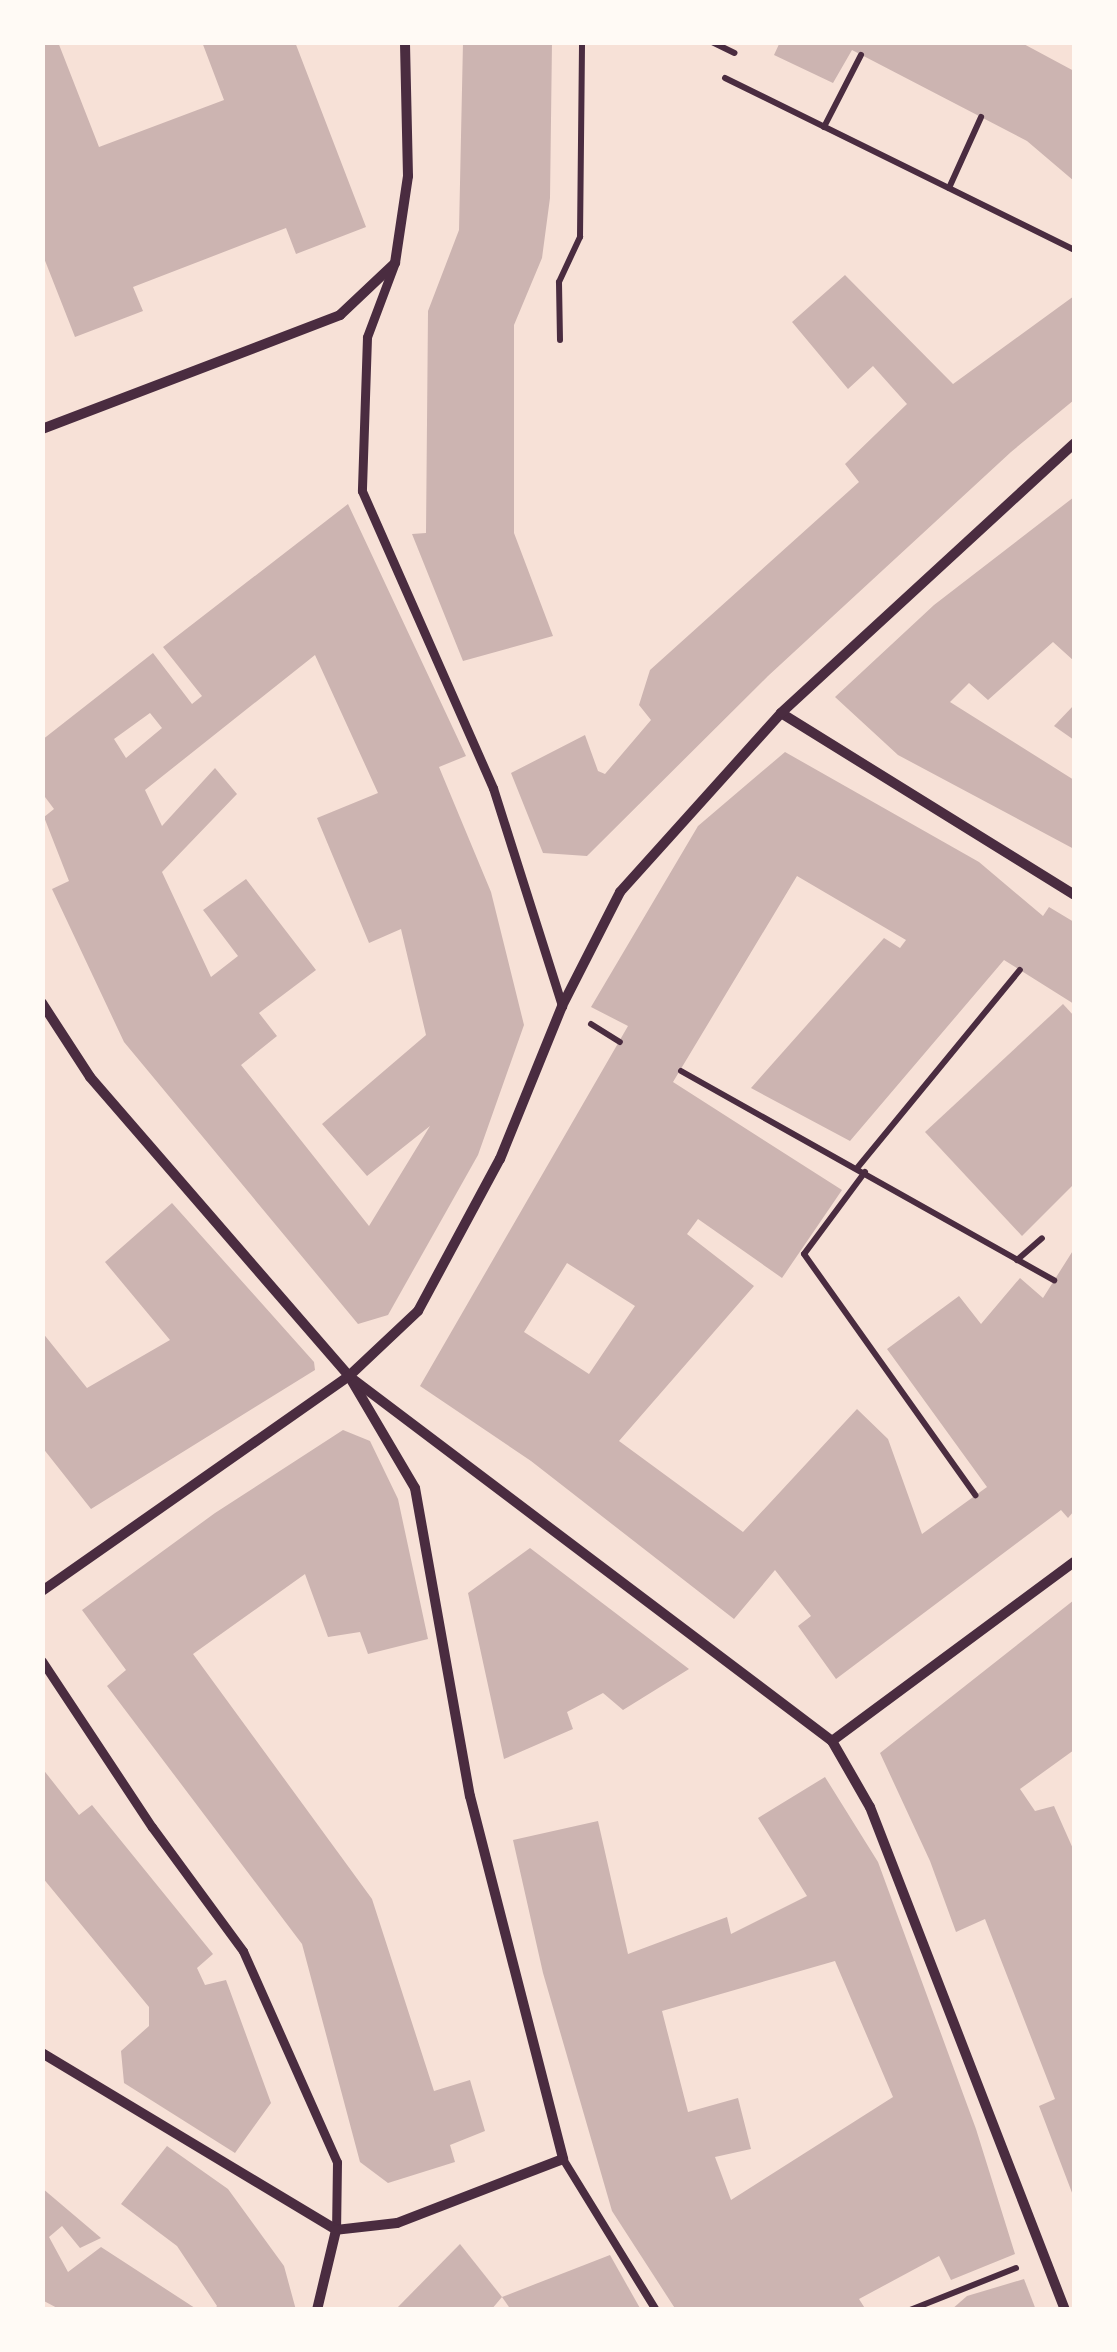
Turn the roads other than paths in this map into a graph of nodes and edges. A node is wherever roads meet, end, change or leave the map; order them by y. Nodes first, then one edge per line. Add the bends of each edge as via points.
1 (405, 42) edge
2 (395, 263) junction
3 (42, 429) edge
4 (1074, 444) edge
5 (781, 713) junction
6 (1074, 895) edge
7 (42, 1003) edge
8 (562, 1006) junction
9 (349, 1376) junction
10 (1074, 1562) edge
11 (42, 1592) edge
12 (42, 1660) edge
13 (832, 1741) junction
14 (42, 2053) edge
15 (562, 2159) junction
16 (336, 2230) junction
17 (317, 2310) edge
18 (656, 2310) edge
19 (1065, 2310) edge

1 - 2 street via 408,176
2 - 3 street via 340,315
2 - 8 street via 366,336 362,491 493,788
4 - 5 street
5 - 6 street
5 - 8 street via 620,892
7 - 9 street via 90,1076
8 - 9 street via 500,1158 418,1311
9 - 11 street
9 - 13 street
9 - 15 street via 415,1488 470,1796
10 - 13 street
12 - 16 street via 243,1951 336,2162
13 - 19 street via 870,1807
14 - 16 street
15 - 16 street via 397,2223
15 - 18 lane
16 - 17 street

